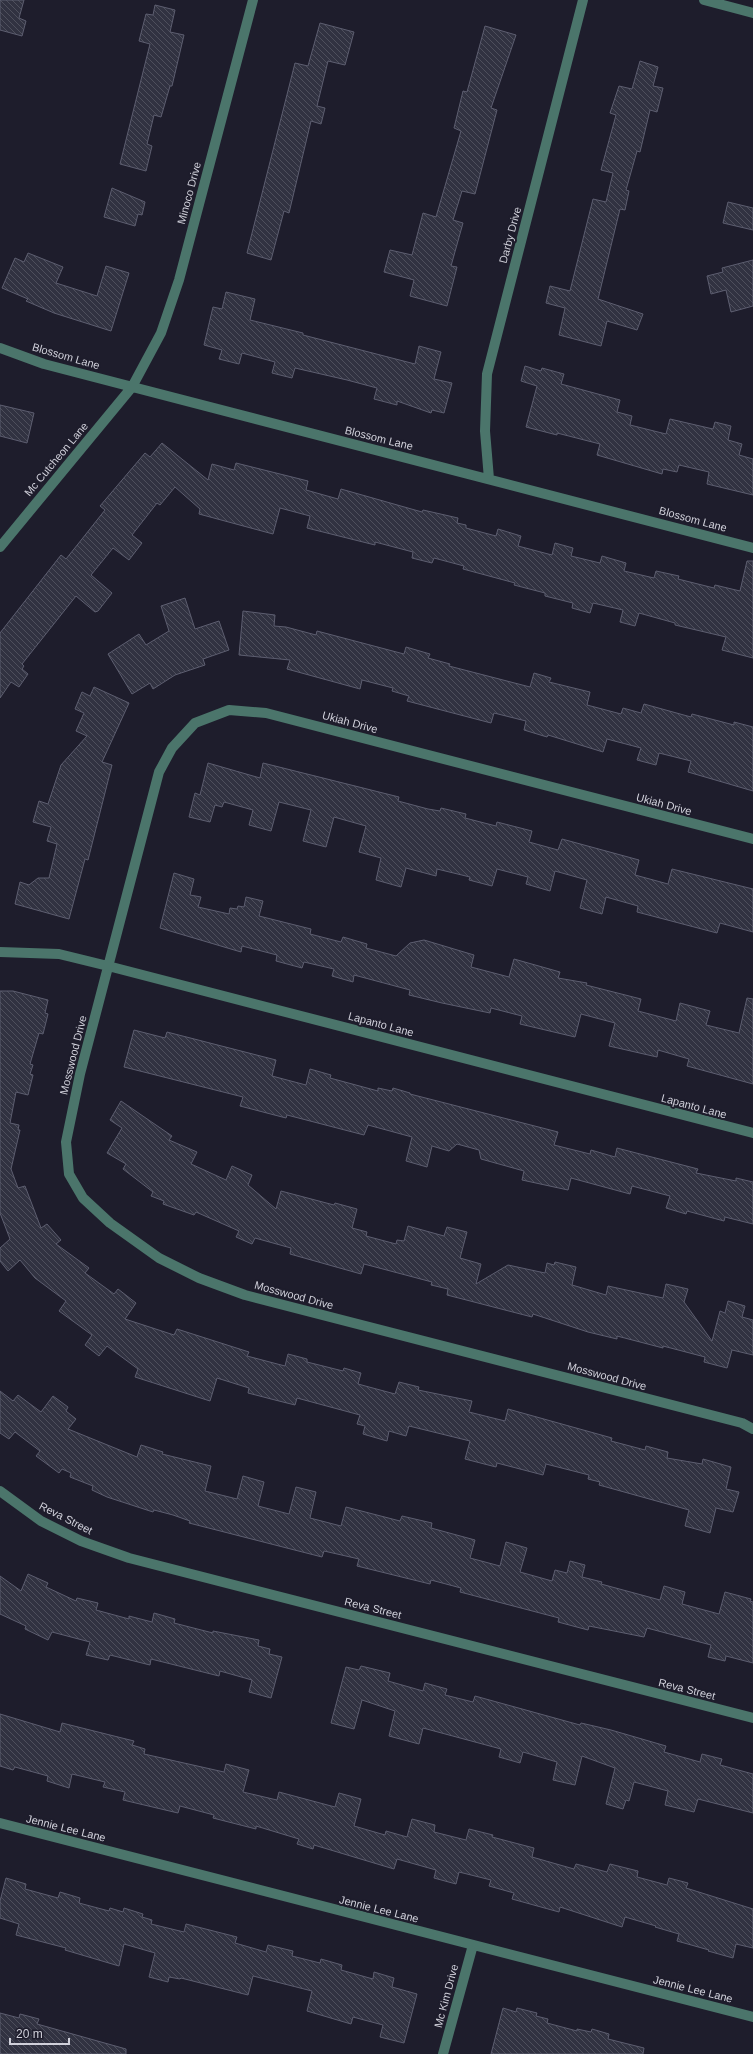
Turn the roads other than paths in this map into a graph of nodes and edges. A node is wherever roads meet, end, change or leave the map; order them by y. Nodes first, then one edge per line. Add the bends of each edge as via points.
1 (254, 0) edge
2 (583, 0) edge
3 (704, 0) edge
4 (753, 13) edge
5 (0, 348) edge
6 (132, 387) junction
7 (489, 479) junction
8 (0, 547) edge
9 (753, 548) edge
10 (753, 839) edge
11 (0, 952) edge
12 (108, 966) junction
13 (753, 1133) edge
14 (753, 1429) edge
15 (0, 1491) edge
16 (753, 1718) edge
17 (0, 1823) edge
18 (473, 1945) junction
19 (753, 2017) edge
20 (443, 2054) edge

1 - 6 street, Minoco Drive via 179,280 161,333
2 - 7 street, Darby Drive via 487,374 485,431
3 - 4 street
5 - 6 street, Blossom Lane via 44,364
6 - 7 street, Blossom Lane
6 - 8 street, Mc Cutcheon Lane
7 - 9 street, Blossom Lane
10 - 12 street, Ukiah Drive via 266,713 229,710 196,723 172,748 159,772
11 - 12 street, Lapanto Lane via 59,954
12 - 13 street, Lapanto Lane
12 - 14 street, Mosswood Drive via 80,1074 66,1142 69,1174 83,1198 116,1227 165,1261 199,1278 245,1295 742,1423
15 - 16 street, Reva Street via 41,1521 81,1541 129,1558
17 - 18 street, Jennie Lee Lane
18 - 19 street, Jennie Lee Lane
18 - 20 street, Mc Kim Drive

